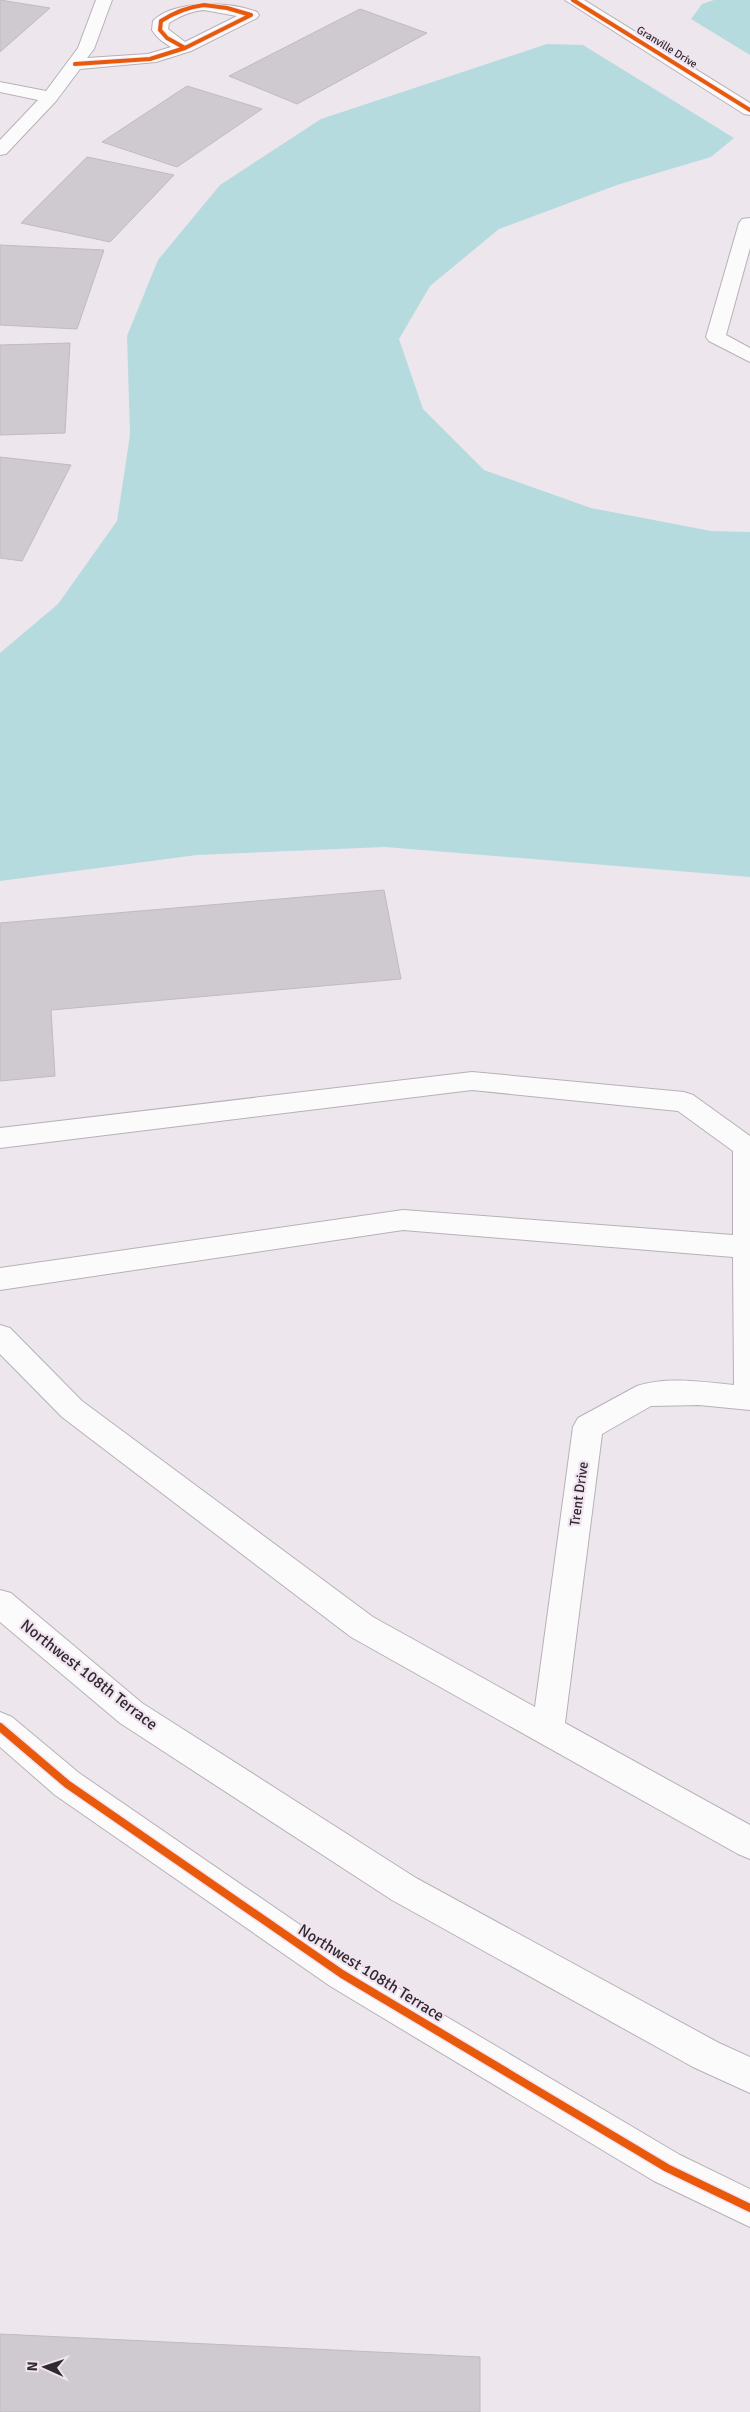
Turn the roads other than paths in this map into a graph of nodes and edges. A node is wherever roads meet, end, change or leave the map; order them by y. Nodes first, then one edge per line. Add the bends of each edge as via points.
1 (104, 0) edge
2 (573, 0) edge
3 (185, 48) junction
4 (75, 64) junction
5 (0, 87) edge
6 (50, 98) junction
7 (750, 110) edge
8 (0, 150) edge
9 (750, 223) edge
10 (750, 356) edge
11 (0, 1138) edge
12 (747, 1248) junction
13 (0, 1279) edge
14 (749, 1315) edge
15 (0, 1336) edge
16 (749, 1398) edge
17 (0, 1603) edge
18 (0, 1727) edge
19 (548, 1731) junction
20 (745, 1834) edge
21 (750, 2075) edge
22 (750, 2208) edge

1 - 4 street via 86,49
2 - 7 street, Granville Drive
3 - 3 street via 193,44 251,15 213,4 194,5 171,12 161,21 160,30
3 - 4 street via 150,59
4 - 6 street
5 - 6 street
6 - 8 street
9 - 10 street via 729,284 716,337
11 - 12 street via 472,1081 684,1102 746,1147
12 - 13 street via 403,1220
12 - 14 street
14 - 16 street
15 - 19 street via 72,1409 362,1627
16 - 19 street, Trent Drive via 647,1394 588,1427
17 - 21 street, Northwest 108th Terrace via 132,1713 404,1889 706,2055
18 - 22 street, Northwest 108th Terrace via 67,1784 342,1974 667,2168
19 - 20 street

